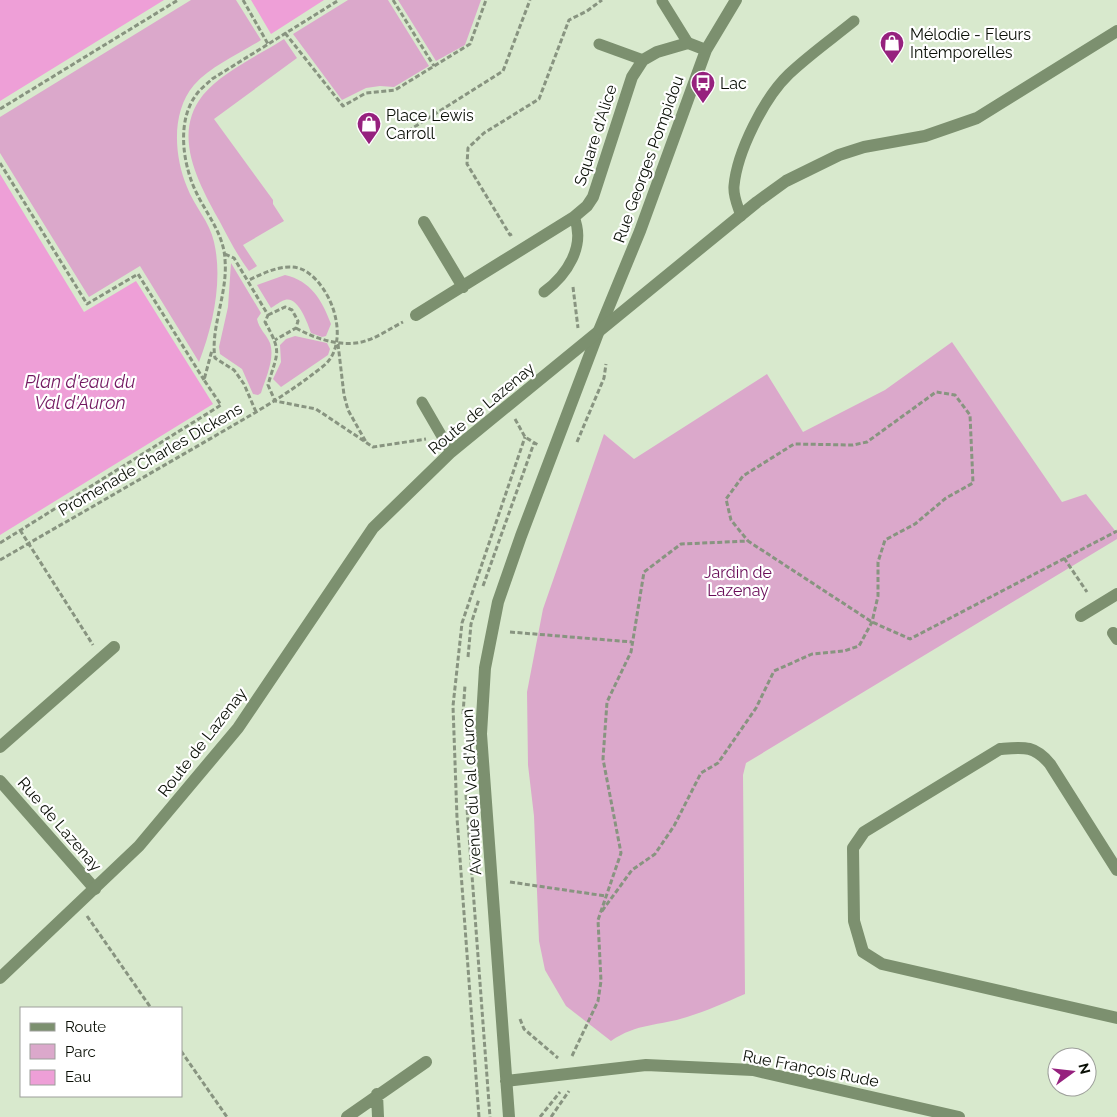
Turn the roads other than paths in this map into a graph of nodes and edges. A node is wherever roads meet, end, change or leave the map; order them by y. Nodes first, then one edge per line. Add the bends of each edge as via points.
1 (736, 0) edge
2 (662, 1) edge
3 (854, 21) dead end
4 (1117, 30) edge
5 (688, 43) junction
6 (599, 44) dead end
7 (706, 50) junction
8 (643, 60) junction
9 (741, 216) junction
10 (574, 217) junction
11 (424, 222) dead end
12 (463, 287) junction
13 (544, 292) dead end
14 (416, 316) road end
15 (598, 333) junction
16 (422, 402) dead end
17 (448, 447) junction
18 (1117, 594) edge
19 (1081, 616) dead end
20 (114, 647) dead end
21 (0, 747) edge
22 (0, 781) edge
23 (1117, 870) edge
24 (95, 889) junction
25 (0, 978) edge
26 (1117, 1018) edge
27 (426, 1062) dead end
28 (506, 1081) junction
29 (377, 1094) junction
30 (347, 1117) edge
31 (378, 1117) edge
32 (509, 1117) edge
33 (959, 1117) edge

1 - 7 street, Rue Georges Pompidou
2 - 5 lane
3 - 9 lane via 788,75 772,94 737,168 734,188
4 - 9 street, Route de Lazenay via 977,118 925,136 839,155 786,181
5 - 7 street
5 - 8 street via 657,52
6 - 8 lane
7 - 15 street, Rue Georges Pompidou via 640,231
8 - 10 street, Square d'Alice via 632,77 592,196 587,206
9 - 15 street, Route de Lazenay
10 - 12 street, Square d'Alice
10 - 13 lane via 578,234 567,270
11 - 12 street
12 - 14 street, Square d'Alice
15 - 17 street, Route de Lazenay
15 - 28 street, Avenue du Val d'Auron via 498,602 485,668 481,734
16 - 17 lane
17 - 24 street, Route de Lazenay via 373,528 238,728 139,846
18 - 19 street
20 - 21 street
22 - 24 street, Rue de Lazenay
23 - 26 street via 1050,764 1040,752 1024,747 1000,749 864,832 854,848 854,921 863,952 882,964
24 - 25 street, Route de Lazenay
27 - 29 street
28 - 32 street, Avenue du Val d'Auron
28 - 33 street, Rue François Rude via 646,1065 753,1070
29 - 30 street
29 - 31 street

